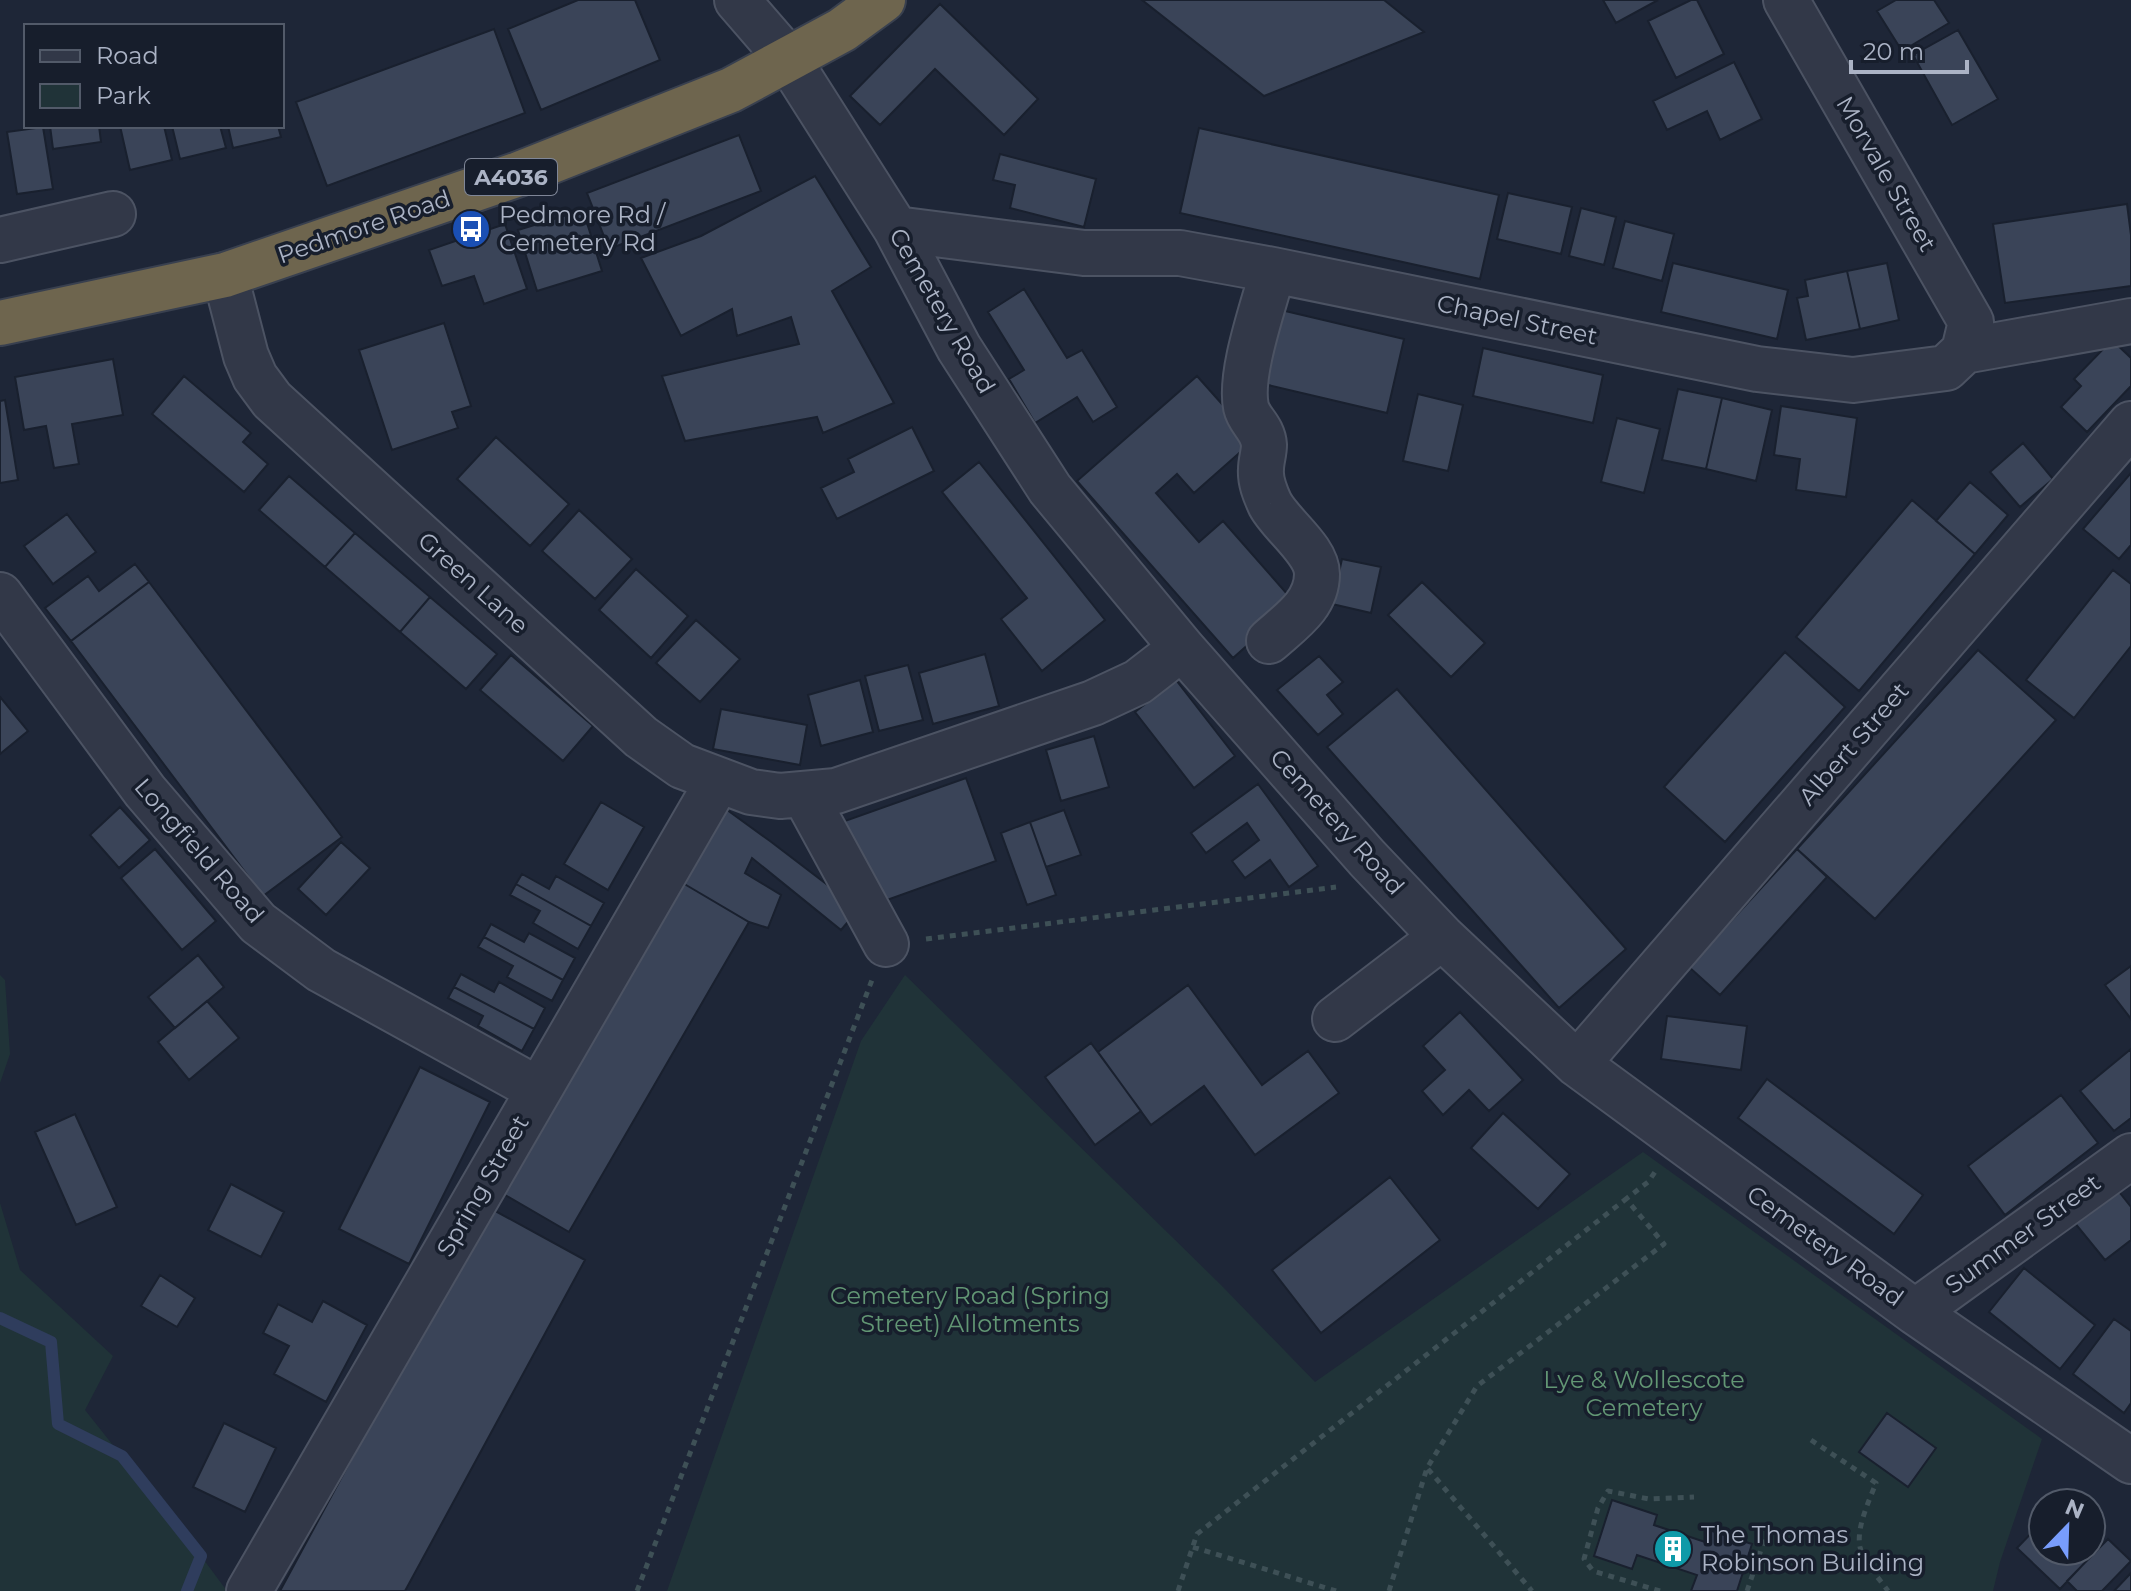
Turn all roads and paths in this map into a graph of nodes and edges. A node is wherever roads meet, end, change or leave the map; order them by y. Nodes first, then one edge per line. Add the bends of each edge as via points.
1 (737, 0) edge
2 (883, 0) edge
3 (1786, 0) edge
4 (788, 59) junction
5 (113, 214) dead end
6 (896, 229) junction
7 (0, 240) edge
8 (1273, 270) junction
9 (225, 275) junction
10 (2131, 321) edge
11 (0, 323) edge
12 (1964, 351) junction
13 (2131, 424) edge
14 (0, 595) edge
15 (1269, 641) dead end
16 (1182, 648) junction
17 (718, 781) junction
18 (804, 794) junction
19 (1389, 880) junction
20 (1442, 937) junction
21 (886, 944) junction
22 (1335, 1019) dead end
23 (1577, 1064) junction
24 (539, 1090) junction
25 (2131, 1156) edge
26 (1663, 1162) dead end
27 (1626, 1199) junction
28 (1915, 1312) junction
29 (1811, 1440) dead end
30 (2131, 1461) edge
31 (1427, 1468) junction
32 (1694, 1497) dead end
33 (1757, 1523) dead end
34 (1193, 1547) junction
35 (249, 1591) edge
36 (637, 1591) edge
37 (1178, 1591) edge
38 (1336, 1591) edge
39 (1389, 1591) edge
40 (1532, 1591) edge
41 (1660, 1591) edge
42 (1747, 1591) edge
43 (1888, 1591) edge

1 - 4 street, Cemetery Road
2 - 4 highway, Pedmore Road / A4036
3 - 12 street, Morvale Street via 1971,322
4 - 6 street, Cemetery Road
4 - 9 highway, Pedmore Road / A4036 via 731,90 519,174
5 - 7 street
6 - 8 street, Chapel Street via 1084,253 1180,253
6 - 16 street, Cemetery Road via 959,348 1050,489
8 - 12 street, Chapel Street via 1757,369 1853,380 1946,368
8 - 15 street via 1244,381 1247,410 1262,432 1264,492 1315,561 1317,573 1308,605
9 - 11 highway, Pedmore Road / A4036
9 - 17 street, Green Lane via 246,356 272,400 641,737 682,766
10 - 12 street, Chapel Street
13 - 23 street, Albert Street
14 - 24 street, Longfield Road via 145,791 258,923 321,970
16 - 18 street, Green Lane via 1138,682 1093,703 836,791
16 - 19 street, Cemetery Road
17 - 18 street, Green Lane via 751,792
17 - 24 street, Spring Street
18 - 21 street
19 - 20 street, Cemetery Road
19 - 21 path
20 - 22 street
20 - 23 street, Cemetery Road
21 - 36 path
23 - 28 street, Cemetery Road
24 - 35 street, Spring Street
25 - 28 street, Summer Street
26 - 27 path
27 - 31 path via 1664,1244 1477,1386
27 - 34 path via 1197,1534
28 - 30 street, Cemetery Road
29 - 43 path via 1876,1483 1862,1519 1860,1546
31 - 39 path
31 - 40 path
32 - 41 path via 1649,1499 1608,1491 1598,1508 1584,1559 1593,1571
33 - 42 path via 1763,1544
34 - 37 path
34 - 38 path

